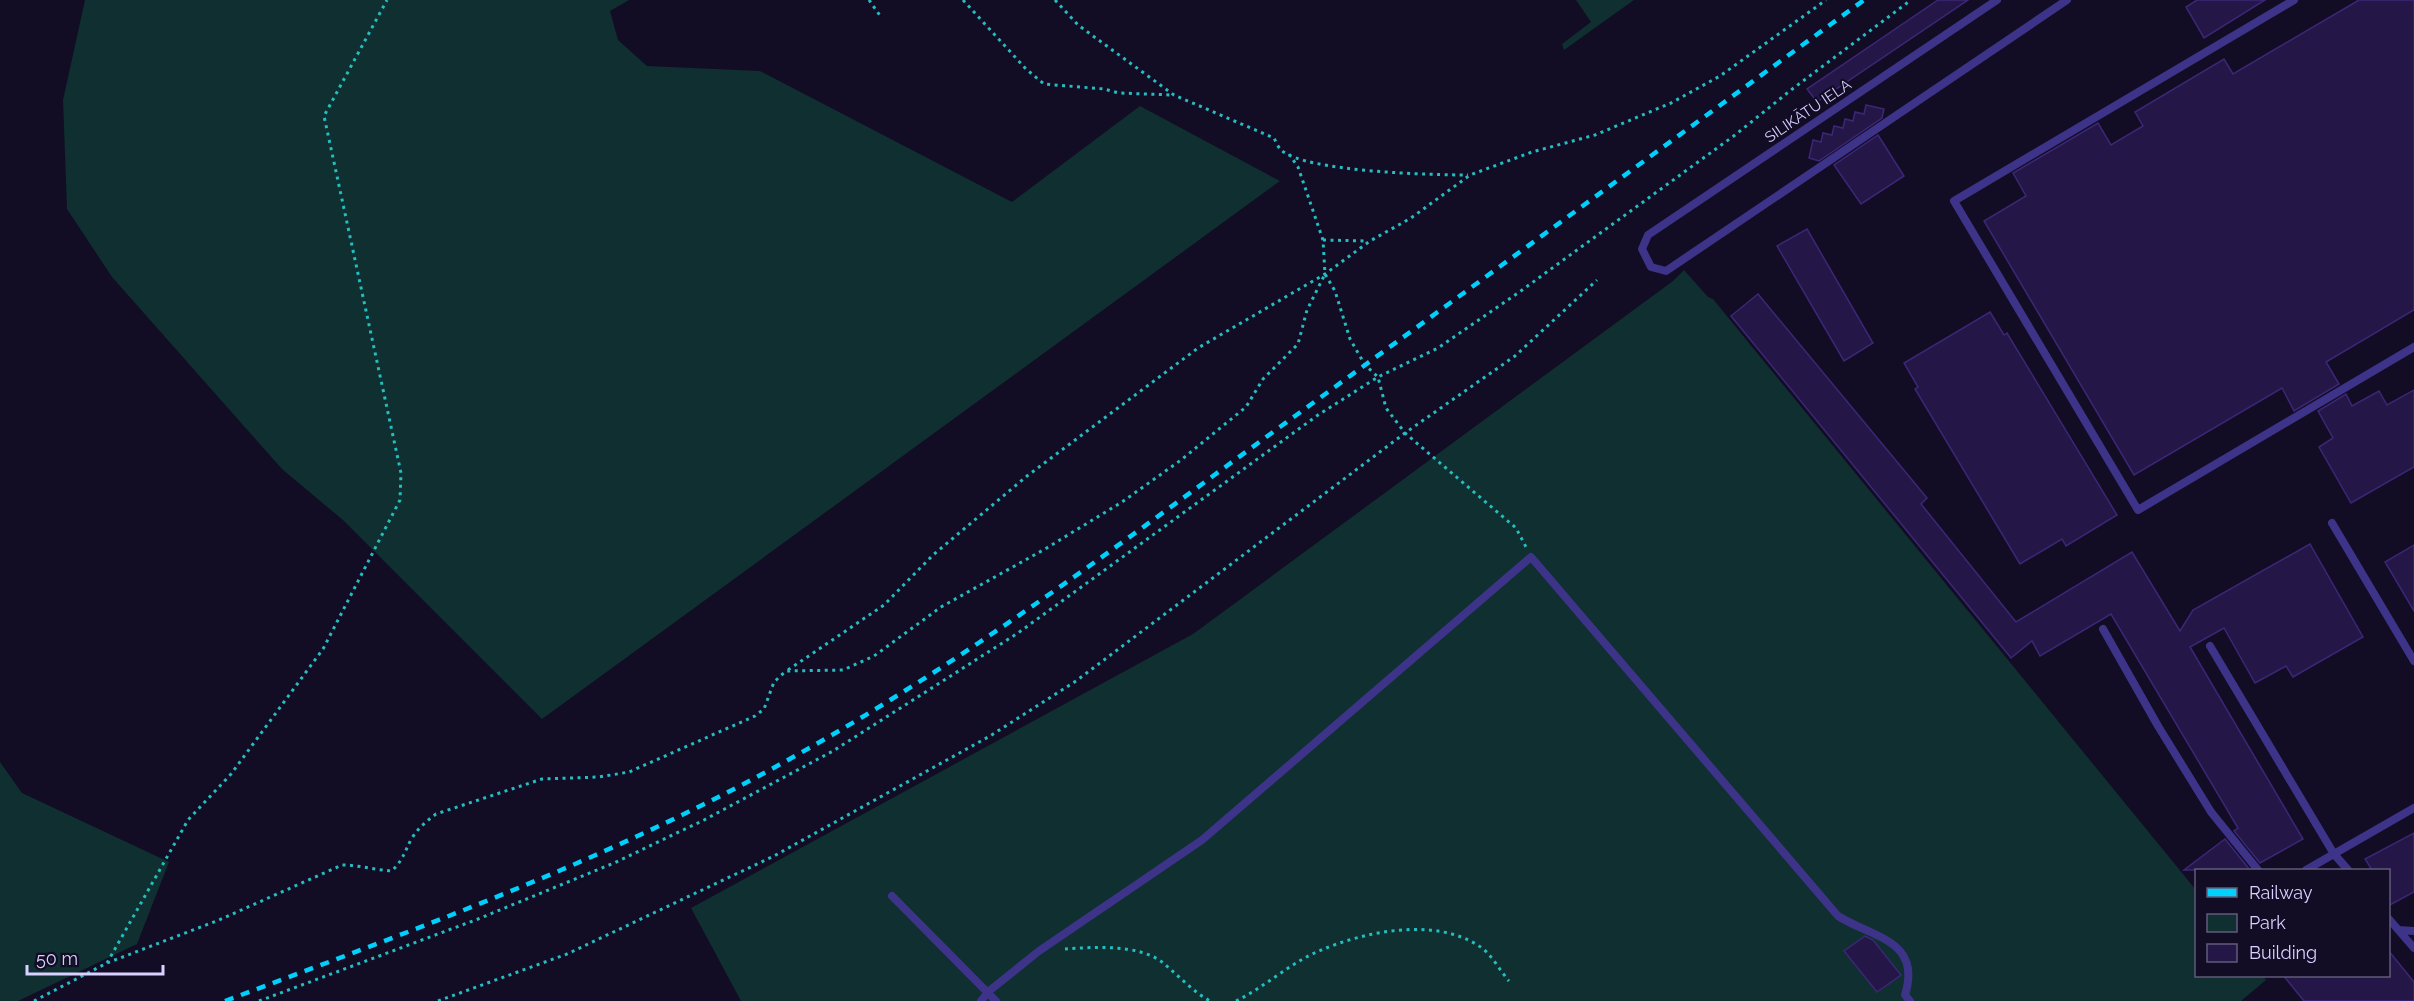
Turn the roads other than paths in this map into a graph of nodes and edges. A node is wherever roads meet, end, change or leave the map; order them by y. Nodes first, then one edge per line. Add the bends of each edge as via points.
1 (1997, 0) edge
2 (2067, 0) edge
3 (2294, 0) edge
4 (2414, 347) edge
5 (2332, 523) dead end
6 (2103, 629) dead end
7 (2210, 646) dead end
8 (2414, 661) edge
9 (2414, 808) edge
10 (2334, 854) junction
11 (2257, 869) edge
12 (2308, 869) edge
13 (2347, 869) edge
14 (892, 896) dead end
15 (2390, 920) edge
16 (2399, 930) junction
17 (2414, 931) edge
18 (2414, 948) edge
19 (989, 991) junction
20 (981, 1001) edge
21 (996, 1001) edge
22 (1910, 1001) edge

1 - 2 lane, SILIKĀTU IELA via 1648,235 1642,249 1651,267 1666,271
3 - 4 lane via 1954,201 2138,510
5 - 8 lane
6 - 11 lane via 2211,812
7 - 10 lane
9 - 10 lane
10 - 12 lane
10 - 13 lane
14 - 19 lane
15 - 16 lane
16 - 17 lane
16 - 18 lane
19 - 20 lane
19 - 21 lane
19 - 22 lane via 1039,951 1202,840 1531,557 1838,916 1901,951 1909,966 1905,995

